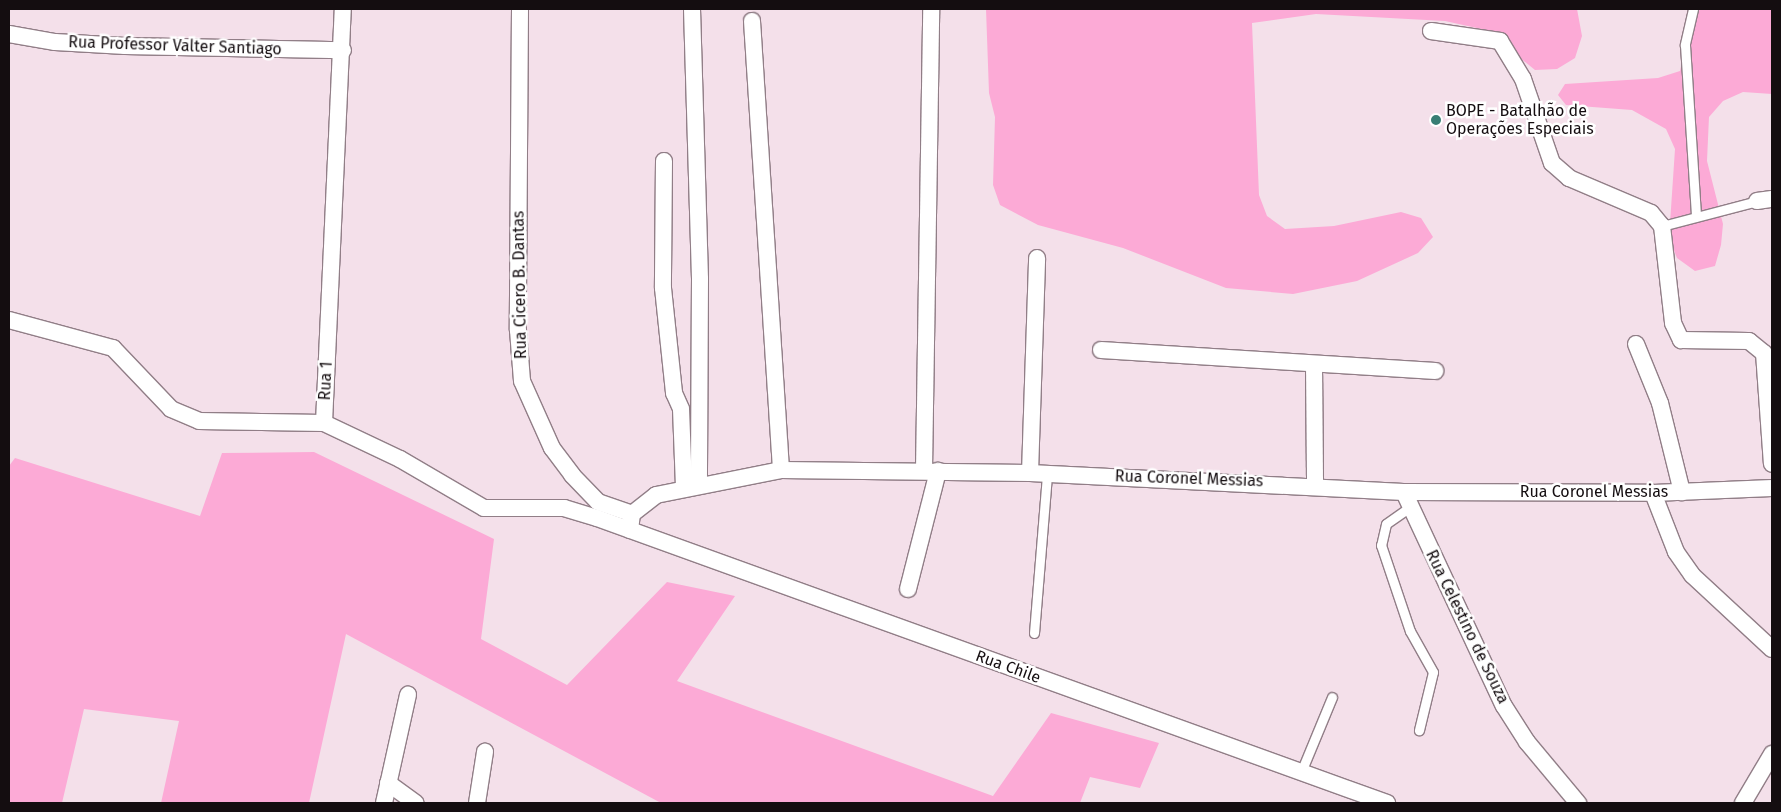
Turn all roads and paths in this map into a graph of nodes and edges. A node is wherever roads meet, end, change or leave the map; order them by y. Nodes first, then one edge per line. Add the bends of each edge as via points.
1 (343, 9) edge
2 (520, 9) edge
3 (692, 9) edge
4 (931, 9) edge
5 (1693, 9) edge
6 (752, 21) dead end
7 (1431, 31) dead end
8 (9, 34) edge
9 (343, 50) junction
10 (664, 161) dead end
11 (1764, 200) edge
12 (1696, 217) junction
13 (1662, 226) junction
14 (1037, 258) dead end
15 (9, 320) edge
16 (1636, 344) dead end
17 (1101, 350) dead end
18 (1314, 364) junction
19 (1435, 371) dead end
20 (1771, 406) edge
21 (324, 423) junction
22 (1772, 464) edge
23 (782, 470) junction
24 (931, 470) junction
25 (1030, 473) junction
26 (1046, 474) junction
27 (1315, 484) junction
28 (691, 486) junction
29 (1772, 488) edge
30 (1404, 492) junction
31 (1682, 492) junction
32 (1653, 493) junction
33 (1410, 507) junction
34 (631, 522) junction
35 (908, 589) dead end
36 (1034, 633) dead end
37 (1772, 649) edge
38 (408, 695) dead end
39 (1332, 697) dead end
40 (1419, 730) dead end
41 (485, 752) dead end
42 (1772, 754) edge
43 (1301, 772) junction
44 (388, 783) junction
45 (384, 803) edge
46 (416, 803) edge
47 (477, 803) edge
48 (1387, 803) edge
49 (1578, 803) edge
50 (1743, 803) edge

1 - 9 street, Rua 1
2 - 34 street, Rua Cicero B. Dantas via 518,330 522,381 552,448 572,475 598,502
3 - 28 street via 700,279
4 - 24 street
5 - 12 lane via 1685,45
6 - 23 street
7 - 13 street via 1500,41 1522,79 1552,163 1569,178 1651,214
8 - 9 street, Rua Professor Valter Santiago via 55,42 125,46
9 - 21 street, Rua 1
10 - 28 street via 663,288 674,393 680,409
11 - 12 lane
12 - 13 lane
13 - 20 street via 1676,333 1689,343 1738,339 1758,346 1768,362
14 - 25 street
15 - 21 street via 113,348 171,410 199,420
16 - 31 street via 1660,403
17 - 18 street
18 - 19 street
18 - 27 street
20 - 22 street
21 - 34 street, Rua 1 via 400,458 484,508 564,508
23 - 24 street, Rua Coronel Messias
23 - 28 street, Rua Coronel Messias
24 - 25 street, Rua Coronel Messias
24 - 35 street
25 - 26 street, Rua Coronel Messias
26 - 27 street, Rua Coronel Messias
26 - 36 lane
27 - 30 street, Rua Coronel Messias
28 - 34 street, Rua Coronel Messias via 656,495
29 - 31 street, Rua Coronel Messias
30 - 32 street, Rua Coronel Messias
30 - 33 street, Rua Celestino de Souza
31 - 32 street, Rua Coronel Messias
32 - 37 street via 1676,552 1692,575
33 - 40 lane via 1386,524 1381,544 1410,632 1434,672
33 - 49 street, Rua Celestino de Souza via 1504,706 1527,742
34 - 43 street, Rua Chile
38 - 44 street
39 - 43 lane
41 - 47 street
42 - 50 street
43 - 48 street, Rua Chile
44 - 45 street
44 - 46 street

